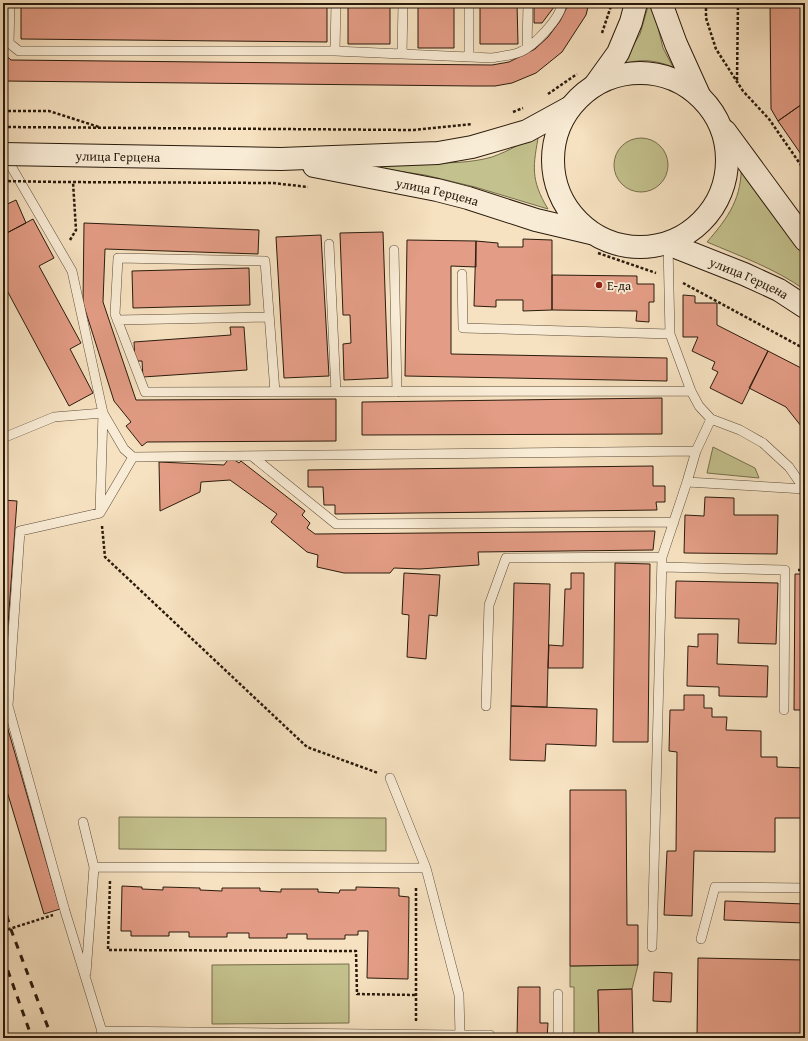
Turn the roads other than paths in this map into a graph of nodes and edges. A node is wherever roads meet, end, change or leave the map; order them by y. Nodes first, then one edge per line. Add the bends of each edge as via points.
1 (10, 3) edge
2 (336, 3) edge
3 (403, 3) edge
4 (469, 3) edge
5 (528, 3) edge
6 (562, 3) edge
7 (636, 3) edge
8 (661, 3) edge
9 (527, 48) junction
10 (335, 51) junction
11 (402, 54) junction
12 (469, 57) junction
13 (595, 85) junction
14 (699, 95) junction
15 (569, 108) junction
16 (720, 125) junction
17 (3, 154) edge
18 (281, 159) junction
19 (805, 240) edge
20 (591, 242) junction
21 (329, 244) dead end
22 (668, 244) junction
23 (394, 250) dead end
24 (462, 274) dead end
25 (805, 307) edge
26 (269, 317) junction
27 (117, 320) junction
28 (670, 334) junction
29 (691, 391) junction
30 (275, 392) junction
31 (336, 392) junction
32 (397, 392) junction
33 (103, 412) junction
34 (711, 419) junction
35 (3, 438) edge
36 (696, 451) junction
37 (252, 456) junction
38 (133, 457) junction
39 (687, 482) junction
40 (804, 490) edge
41 (100, 513) junction
42 (674, 522) junction
43 (662, 557) junction
44 (662, 567) junction
45 (486, 706) dead end
46 (784, 710) dead end
47 (390, 778) road end
48 (83, 822) dead end
49 (94, 867) junction
50 (426, 868) junction
51 (805, 888) edge
52 (701, 939) dead end
53 (652, 947) dead end
54 (86, 980) junction
55 (558, 994) dead end
56 (103, 1034) edge
57 (460, 1035) junction
58 (490, 1038) edge
59 (558, 1038) edge

1 - 10 lane via 9,43 19,51
2 - 10 lane
3 - 11 lane
4 - 12 lane
5 - 9 lane
6 - 9 lane via 562,8 550,25
7 - 13 main road via 618,53
8 - 14 main road
9 - 12 lane via 508,56
10 - 11 lane
11 - 12 lane
13 - 14 main road via 615,76 637,73 660,75 681,83
13 - 15 main road
14 - 16 main road
15 - 18 main road, улица Герцена via 527,131 472,147 438,152
15 - 20 main road via 557,134 552,160 555,181 563,201
16 - 19 main road
16 - 22 main road via 727,148 727,173 720,196 708,216 690,233
17 - 18 main road, улица Герцена, bridge
17 - 33 lane via 72,271
18 - 20 main road, улица Герцена via 468,198 536,220
20 - 22 main road via 642,248
21 - 31 lane
22 - 25 main road, улица Герцена via 779,290
22 - 28 lane
23 - 32 lane
24 - 28 lane via 463,328
26 - 27 lane
26 - 27 lane via 264,261 118,258 115,314
26 - 30 lane
27 - 30 lane via 145,392
28 - 29 lane
29 - 32 lane
29 - 34 lane via 699,406
30 - 31 lane
31 - 32 lane
33 - 35 lane via 54,417
33 - 38 lane via 124,449
33 - 41 lane
34 - 36 lane
34 - 40 lane via 740,430 763,443 789,468
36 - 37 lane
36 - 39 lane
37 - 38 lane
37 - 42 lane via 336,524
38 - 41 lane
39 - 40 lane
39 - 42 lane
41 - 54 lane via 20,531 8,706 64,911
42 - 43 lane
43 - 44 lane
43 - 45 lane via 506,558 489,605
44 - 46 lane via 785,570
44 - 53 lane
47 - 50 lane
48 - 49 lane
49 - 50 lane
49 - 54 lane
50 - 57 lane via 459,995
51 - 52 lane via 715,887
54 - 56 lane
55 - 59 lane
56 - 57 lane
57 - 58 lane via 490,1035

